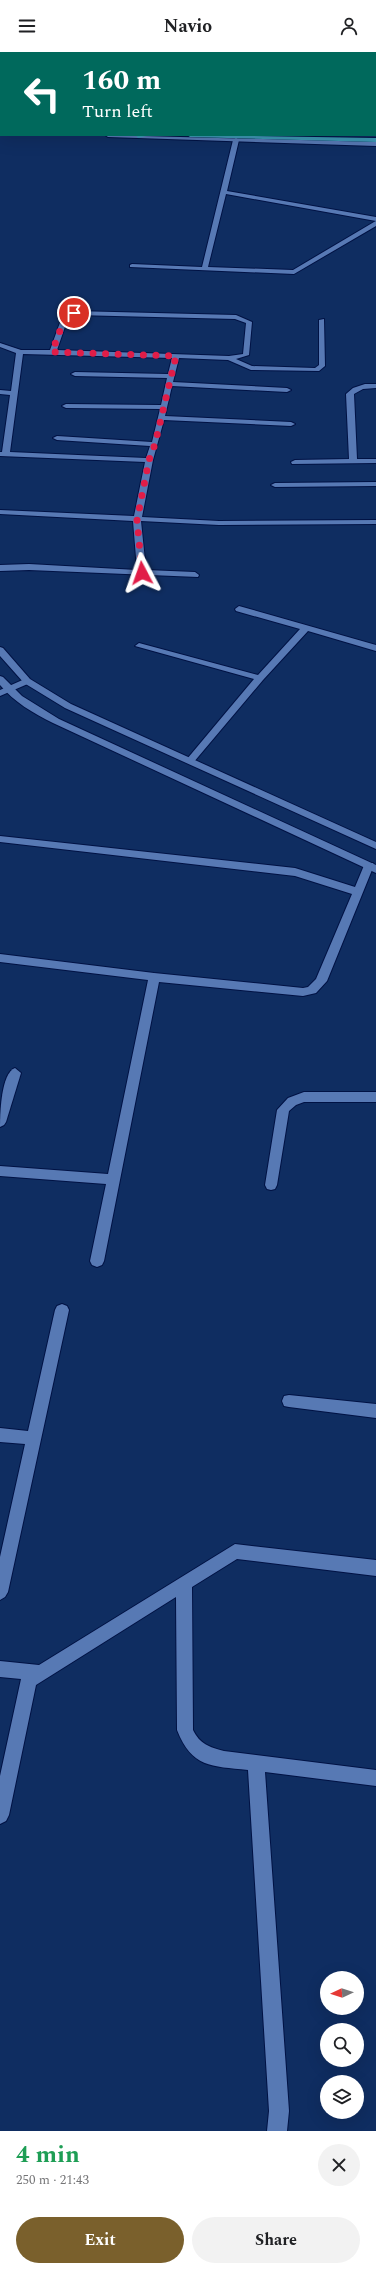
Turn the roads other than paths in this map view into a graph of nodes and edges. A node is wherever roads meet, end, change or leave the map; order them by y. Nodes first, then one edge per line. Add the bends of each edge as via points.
1 (138, 136) edge
2 (227, 136) edge
3 (236, 140) junction
4 (376, 140) edge
5 (376, 144) edge
6 (225, 192) junction
7 (376, 219) edge
8 (376, 223) edge
9 (132, 266) dead end
10 (205, 268) junction
11 (322, 320) dead end
12 (0, 345) edge
13 (20, 352) junction
14 (52, 352) junction
15 (176, 356) junction
16 (229, 358) junction
17 (75, 374) dead end
18 (171, 376) junction
19 (169, 384) junction
20 (376, 386) edge
21 (287, 390) dead end
22 (0, 392) edge
23 (14, 393) junction
24 (66, 406) dead end
25 (164, 407) junction
26 (161, 418) junction
27 (291, 424) dead end
28 (57, 438) dead end
29 (155, 444) junction
30 (3, 454) edge
31 (149, 460) junction
32 (353, 461) junction
33 (376, 461) edge
34 (295, 462) dead end
35 (376, 484) edge
36 (275, 485) dead end
37 (0, 512) edge
38 (137, 520) junction
39 (376, 522) edge
40 (0, 568) edge
41 (142, 573) junction
42 (195, 575) dead end
43 (239, 610) dead end
44 (305, 629) junction
45 (138, 646) dead end
46 (376, 648) edge
47 (0, 650) edge
48 (260, 678) junction
49 (0, 679) edge
50 (27, 681) junction
51 (4, 691) edge
52 (190, 761) junction
53 (0, 839) edge
54 (376, 846) edge
55 (373, 867) edge
56 (358, 892) junction
57 (0, 958) edge
58 (154, 977) junction
59 (15, 1073) dead end
60 (376, 1097) edge
61 (0, 1122) edge
62 (0, 1171) edge
63 (113, 1179) junction
64 (271, 1185) dead end
65 (97, 1261) dead end
66 (62, 1310) dead end
67 (289, 1401) dead end
68 (376, 1411) edge
69 (0, 1435) edge
70 (34, 1438) junction
71 (376, 1568) edge
72 (184, 1583) junction
73 (0, 1592) edge
74 (0, 1669) edge
75 (41, 1673) junction
76 (256, 1763) junction
77 (376, 1778) edge
78 (0, 1815) edge
79 (277, 2131) edge

1 - 3 street
2 - 4 main road
3 - 5 street
3 - 6 street
6 - 7 street
6 - 10 street
8 - 10 street via 294,272
9 - 10 street
11 - 16 street via 322,366 317,370 252,368
12 - 13 street
13 - 14 street
13 - 23 street
14 - 15 street
14 - 16 street via 65,317 74,313 236,316 249,322 246,355
15 - 16 street
15 - 18 street
17 - 18 street
18 - 19 street
19 - 21 street
19 - 25 street
20 - 32 street via 361,387 350,394
22 - 23 street
23 - 30 street
24 - 25 street
25 - 26 street
26 - 27 street
26 - 29 street
28 - 29 street
29 - 31 street
30 - 31 street
31 - 38 street
32 - 33 street
32 - 34 street
35 - 36 street
37 - 38 street
38 - 39 street via 219,523
38 - 41 street
40 - 41 street via 30,567
41 - 42 street
43 - 44 street
44 - 46 street
44 - 48 street
45 - 48 street
47 - 50 street
48 - 52 street
49 - 51 street
50 - 51 street
50 - 52 street via 68,706
51 - 55 street via 56,721
52 - 54 street
53 - 56 street via 295,872
55 - 56 street
56 - 58 street via 321,981 312,990 303,992
57 - 58 street
58 - 63 street
59 - 61 street
60 - 64 street via 304,1097 288,1104 283,1110
62 - 63 street
63 - 65 street
66 - 70 street
67 - 68 street
69 - 70 street
70 - 73 street
71 - 72 street via 235,1551
72 - 75 street
72 - 76 street via 185,1730 192,1746 206,1755
74 - 75 street
75 - 78 street via 29,1680
76 - 77 street
76 - 79 street via 279,2110

